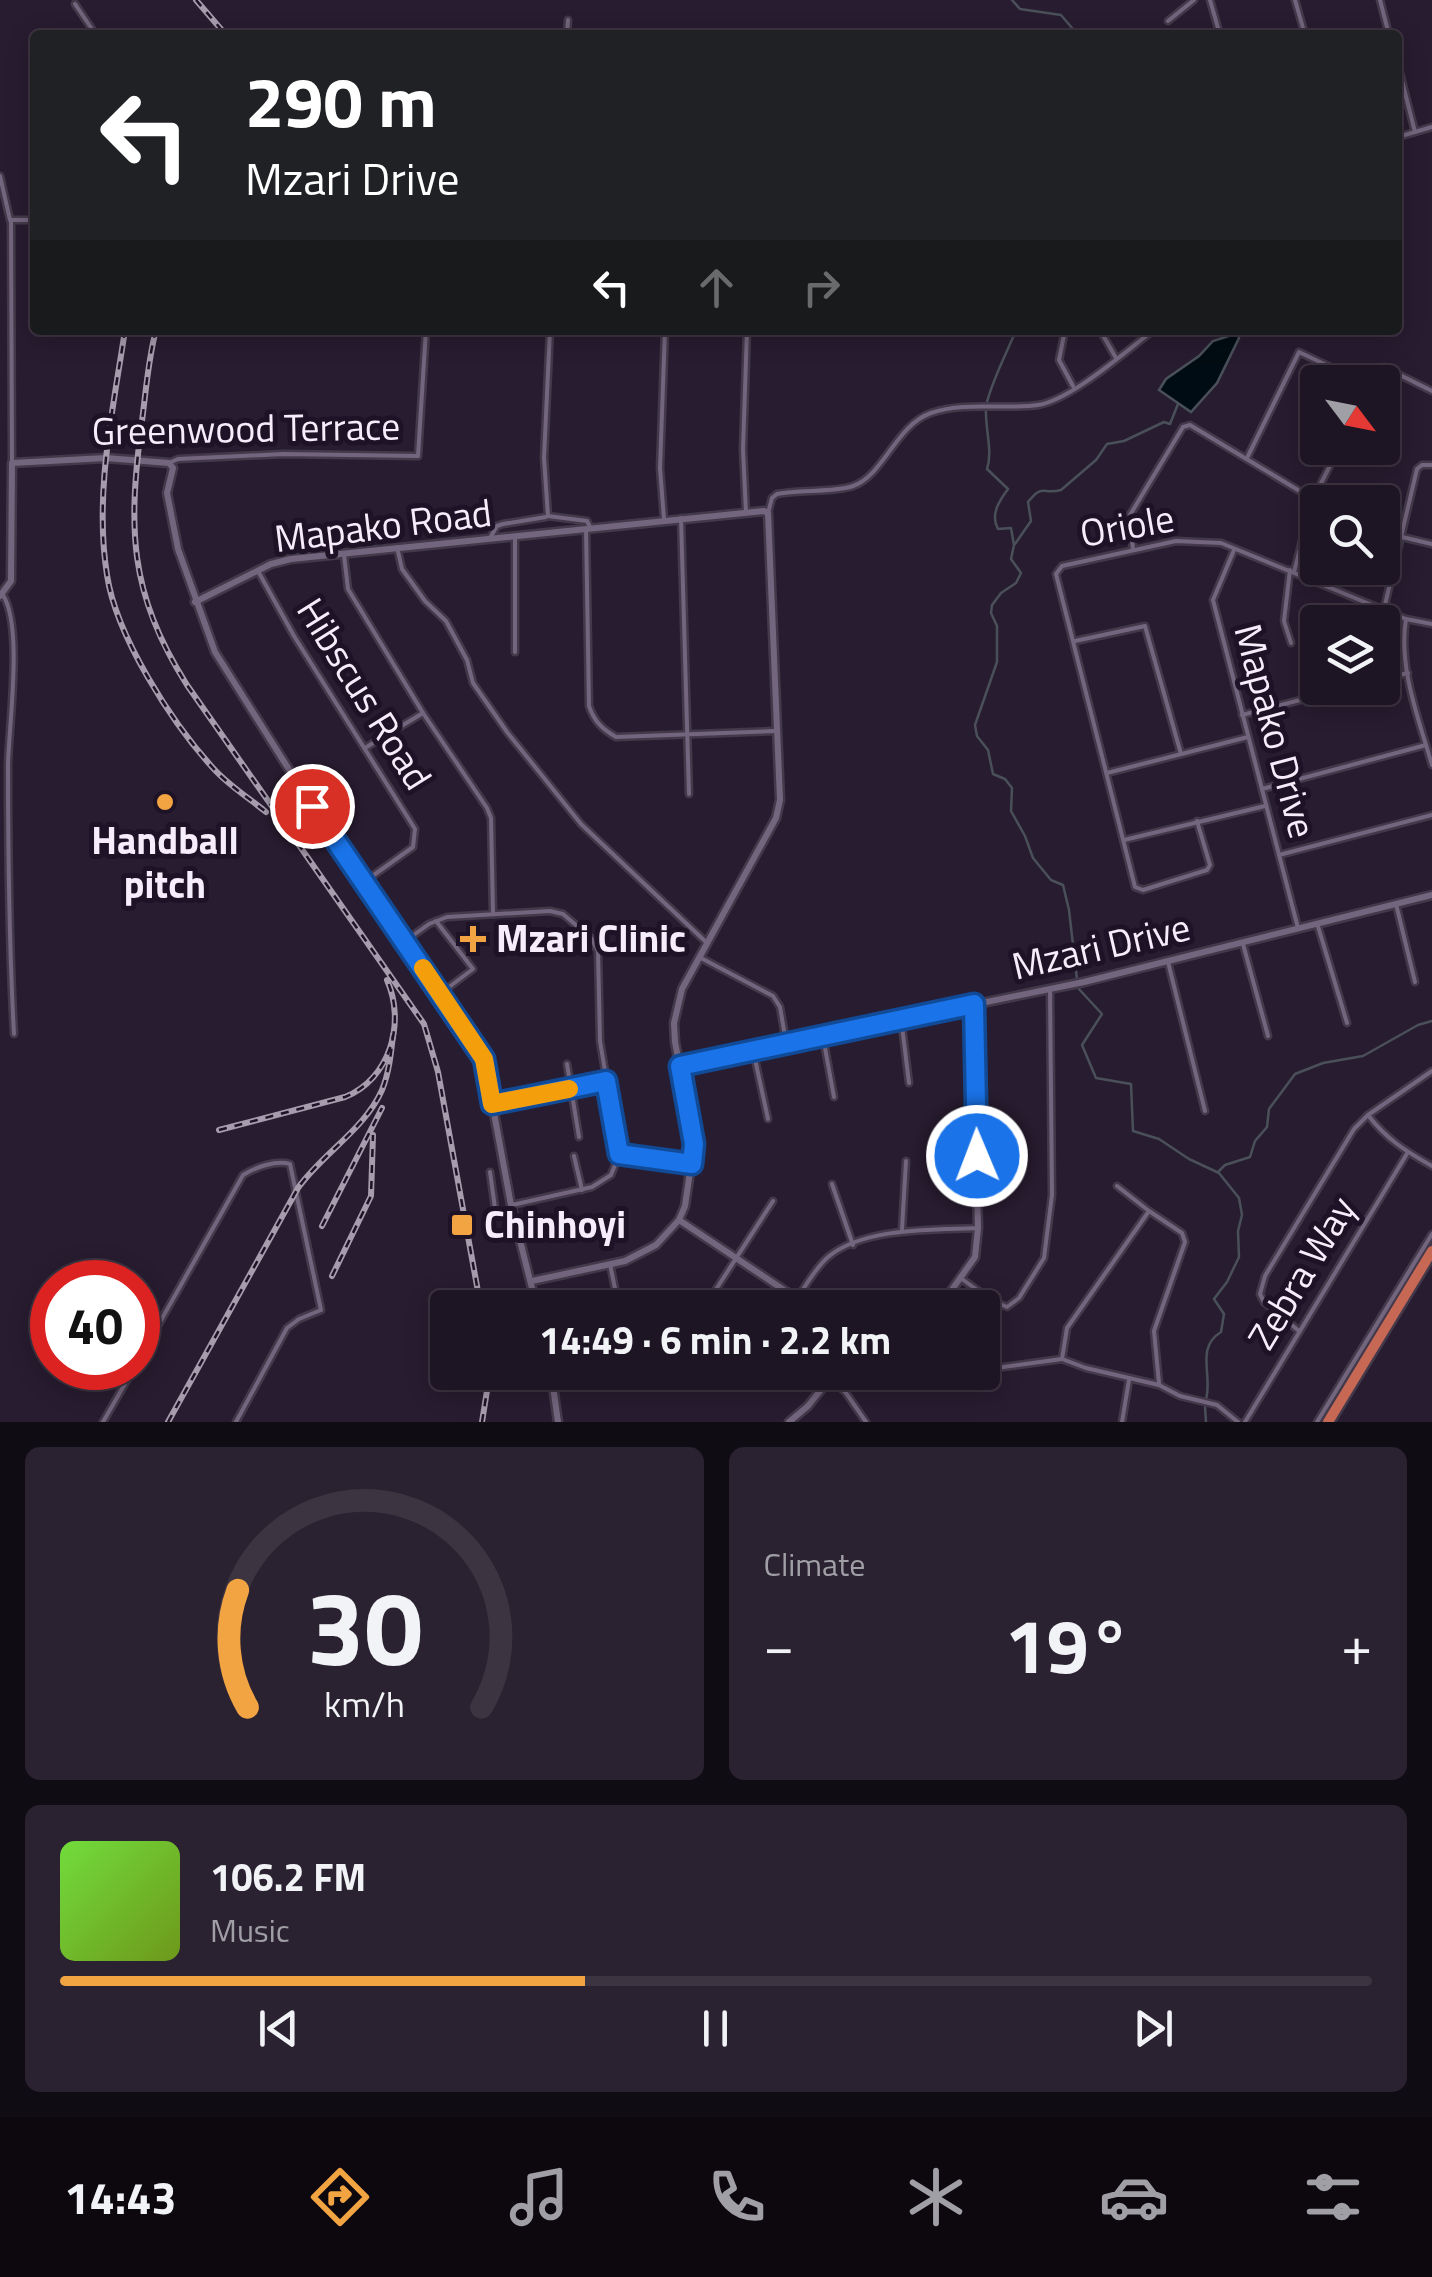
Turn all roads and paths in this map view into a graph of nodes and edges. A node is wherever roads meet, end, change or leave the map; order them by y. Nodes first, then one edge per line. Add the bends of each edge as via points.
1 (1194, 0) edge
2 (1210, 0) edge
3 (1296, 0) edge
4 (1380, 0) edge
5 (74, 4) dead end
6 (568, 20) dead end
7 (1168, 21) dead end
8 (92, 30) edge
9 (567, 30) edge
10 (1219, 30) edge
11 (1304, 30) edge
12 (1388, 30) edge
13 (1402, 82) edge
14 (1432, 127) edge
15 (1414, 132) junction
16 (1402, 136) edge
17 (0, 176) edge
18 (10, 220) junction
19 (30, 220) edge
20 (426, 335) edge
21 (550, 335) edge
22 (665, 335) edge
23 (748, 335) edge
24 (1064, 335) edge
25 (1103, 335) edge
26 (1147, 335) edge
27 (1116, 358) junction
28 (1328, 365) edge
29 (1400, 375) edge
30 (1074, 388) junction
31 (1432, 392) edge
32 (1247, 458) junction
33 (12, 462) junction
34 (170, 463) junction
35 (1432, 465) edge
36 (1300, 491) edge
37 (746, 512) junction
38 (768, 513) junction
39 (548, 516) junction
40 (681, 518) junction
41 (664, 519) junction
42 (588, 528) junction
43 (515, 537) junction
44 (1402, 537) junction
45 (490, 538) junction
46 (1432, 544) edge
47 (1400, 545) edge
48 (397, 547) junction
49 (1133, 550) junction
50 (1234, 550) junction
51 (1300, 550) edge
52 (344, 552) junction
53 (258, 571) junction
54 (1292, 571) junction
55 (2, 596) edge
56 (195, 602) junction
57 (1372, 605) edge
58 (1400, 617) edge
59 (1406, 619) junction
60 (1432, 624) edge
61 (1073, 642) junction
62 (1290, 643) dead end
63 (515, 652) dead end
64 (1408, 672) junction
65 (1400, 674) edge
66 (1300, 700) edge
67 (424, 713) junction
68 (1242, 715) junction
69 (777, 731) junction
70 (689, 733) junction
71 (1248, 737) junction
72 (1426, 746) junction
73 (366, 748) junction
74 (1181, 754) junction
75 (1432, 766) edge
76 (1106, 774) junction
77 (1261, 789) junction
78 (690, 794) dead end
79 (1265, 806) junction
80 (1432, 814) edge
81 (1198, 821) junction
82 (1123, 840) junction
83 (1279, 854) junction
84 (363, 883) junction
85 (1432, 895) edge
86 (1396, 904) junction
87 (493, 914) junction
88 (436, 921) junction
89 (1317, 923) junction
90 (1298, 928) junction
91 (404, 942) junction
92 (1242, 942) junction
93 (706, 943) junction
94 (699, 956) junction
95 (1168, 962) junction
96 (1416, 982) dead end
97 (1050, 989) junction
98 (440, 993) junction
99 (974, 1004) junction
100 (901, 1018) junction
101 (1347, 1023) dead end
102 (14, 1034) dead end
103 (823, 1035) junction
104 (1268, 1036) dead end
105 (786, 1042) junction
106 (753, 1050) junction
107 (567, 1064) dead end
108 (680, 1066) junction
109 (1432, 1071) edge
110 (606, 1081) junction
111 (909, 1083) dead end
112 (571, 1088) junction
113 (834, 1096) dead end
114 (492, 1104) junction
115 (1204, 1111) dead end
116 (1368, 1115) junction
117 (768, 1119) dead end
118 (579, 1136) dead end
119 (1408, 1152) junction
120 (619, 1154) junction
121 (574, 1156) dead end
122 (906, 1162) dead end
123 (692, 1164) junction
124 (1432, 1166) edge
125 (490, 1172) dead end
126 (832, 1184) dead end
127 (1117, 1186) dead end
128 (582, 1190) junction
129 (773, 1202) dead end
130 (511, 1205) junction
131 (494, 1208) dead end
132 (1149, 1211) junction
133 (679, 1220) junction
134 (978, 1228) junction
135 (902, 1229) junction
136 (1432, 1234) edge
137 (853, 1245) junction
138 (1432, 1250) edge
139 (738, 1258) junction
140 (610, 1264) junction
141 (961, 1278) junction
142 (532, 1282) junction
143 (534, 1290) edge
144 (615, 1290) edge
145 (716, 1290) edge
146 (786, 1290) edge
147 (804, 1290) edge
148 (952, 1290) edge
149 (160, 1321) edge
150 (1298, 1331) junction
151 (1062, 1358) junction
152 (1000, 1367) edge
153 (1129, 1380) junction
154 (1159, 1385) junction
155 (121, 1390) edge
156 (554, 1390) edge
157 (821, 1390) edge
158 (844, 1390) edge
159 (792, 1421) edge
160 (102, 1422) edge
161 (236, 1422) edge
162 (558, 1422) edge
163 (866, 1422) edge
164 (1122, 1422) edge
165 (1241, 1422) edge
166 (1317, 1422) edge
167 (1328, 1422) edge

1 - 7 street
2 - 10 street
3 - 11 street
4 - 12 street
5 - 8 street
6 - 9 street
13 - 15 street
14 - 15 street
15 - 16 street
17 - 18 street
18 - 19 street
18 - 33 street
20 - 34 street, Greenwood Terrace via 418,456 283,454
21 - 39 street
22 - 41 street
23 - 37 street
24 - 30 street via 1060,360
25 - 27 street
26 - 27 street
27 - 30 street
28 - 32 street via 1300,352
29 - 31 street
30 - 38 street via 1039,405 964,406 929,414 908,427 855,486 777,494
32 - 36 street
32 - 49 street via 1196,426 1183,427 1130,515
33 - 34 street, Greenwood Terrace
33 - 55 street via 12,561
34 - 56 street via 169,507
35 - 44 street via 1417,470
37 - 38 street, Mapako Road
37 - 40 street, Mapako Road
38 - 69 street
39 - 42 street via 578,518
39 - 45 street via 502,524
40 - 41 street, Mapako Road
40 - 70 street
41 - 42 street, Mapako Road
42 - 43 street, Mapako Road
42 - 70 street via 593,718 616,736
43 - 45 street, Mapako Road
43 - 63 street
44 - 46 street
44 - 47 street
45 - 48 street, Mapako Road
48 - 52 street, Mapako Road
48 - 93 street via 402,568 446,621 473,684 506,732 582,824
49 - 50 street, Oriole via 1221,542
49 - 61 street, Oriole via 1057,570
50 - 54 street, Oriole
50 - 68 street, Mapako Drive via 1213,600
51 - 54 street
52 - 53 street, Mapako Road
52 - 67 street via 348,589
53 - 56 street, Mapako Road
53 - 73 street, Hibscus Road
54 - 57 street, Oriole
54 - 62 street via 1284,621
55 - 102 street via 10,606 13,658 8,793
56 - 84 street via 214,652
58 - 59 street, Oriole
59 - 60 street, Oriole
59 - 64 street
61 - 74 street via 1145,626
61 - 76 street
64 - 65 street
64 - 72 street
66 - 68 street
67 - 73 street
67 - 87 street via 491,818
68 - 71 street, Mapako Drive
69 - 70 street
69 - 93 street via 776,818
70 - 78 street
71 - 74 street
71 - 77 street, Mapako Drive
72 - 75 street
72 - 77 street
73 - 84 street, Hibscus Road via 416,838
74 - 76 street
76 - 82 street
77 - 79 street, Mapako Drive
79 - 81 street
79 - 83 street, Mapako Drive
80 - 83 street
81 - 82 street
81 - 82 street via 1208,870 1143,890 1136,887
83 - 90 street, Mapako Drive
84 - 91 street
85 - 86 street, Mzari Drive
86 - 89 street, Mzari Drive
86 - 96 street
87 - 88 street
87 - 110 street via 563,914 591,938 598,951
88 - 91 street
88 - 98 street via 473,969
89 - 90 street, Mzari Drive
89 - 101 street
90 - 92 street, Mzari Drive
91 - 98 street
92 - 95 street, Mzari Drive
92 - 104 street
93 - 94 street
94 - 105 street via 772,996
94 - 108 street via 674,1023
95 - 97 street, Mzari Drive
95 - 115 street
97 - 99 street, Mzari Drive
97 - 141 street via 1052,1195 1044,1258 1007,1306
98 - 114 street via 484,1059
99 - 100 street, Mzari Drive
99 - 134 street
100 - 103 street, Mzari Drive
100 - 111 street
103 - 105 street, Mzari Drive
103 - 113 street
105 - 106 street, Mzari Drive
106 - 108 street, Mzari Drive
106 - 117 street
107 - 112 street
108 - 123 street
109 - 116 street
110 - 112 street
110 - 120 street
112 - 114 street
112 - 118 street
114 - 130 street
116 - 119 street
116 - 150 street via 1265,1276 1264,1302
119 - 124 street
119 - 150 street, Zebra Way
120 - 123 street
120 - 128 street via 610,1175
121 - 128 street
122 - 135 street
123 - 133 street
125 - 131 street
126 - 137 street
127 - 132 street
128 - 130 street
129 - 139 street
130 - 142 street
132 - 151 street via 1066,1328
132 - 154 street via 1185,1242 1154,1331
133 - 139 street
133 - 140 street via 656,1246
134 - 135 street
134 - 141 street via 975,1257
135 - 137 street
136 - 166 street
137 - 147 street via 828,1257
138 - 167 highway
139 - 145 street
139 - 146 street
140 - 142 street
140 - 144 street
141 - 148 street
142 - 143 street
149 - 161 street via 244,1174 290,1164 322,1310 287,1328
150 - 165 street, Zebra Way
151 - 152 street
151 - 153 street
153 - 154 street
153 - 164 street
154 - 165 street
155 - 160 street
156 - 162 street
157 - 159 street
158 - 163 street

